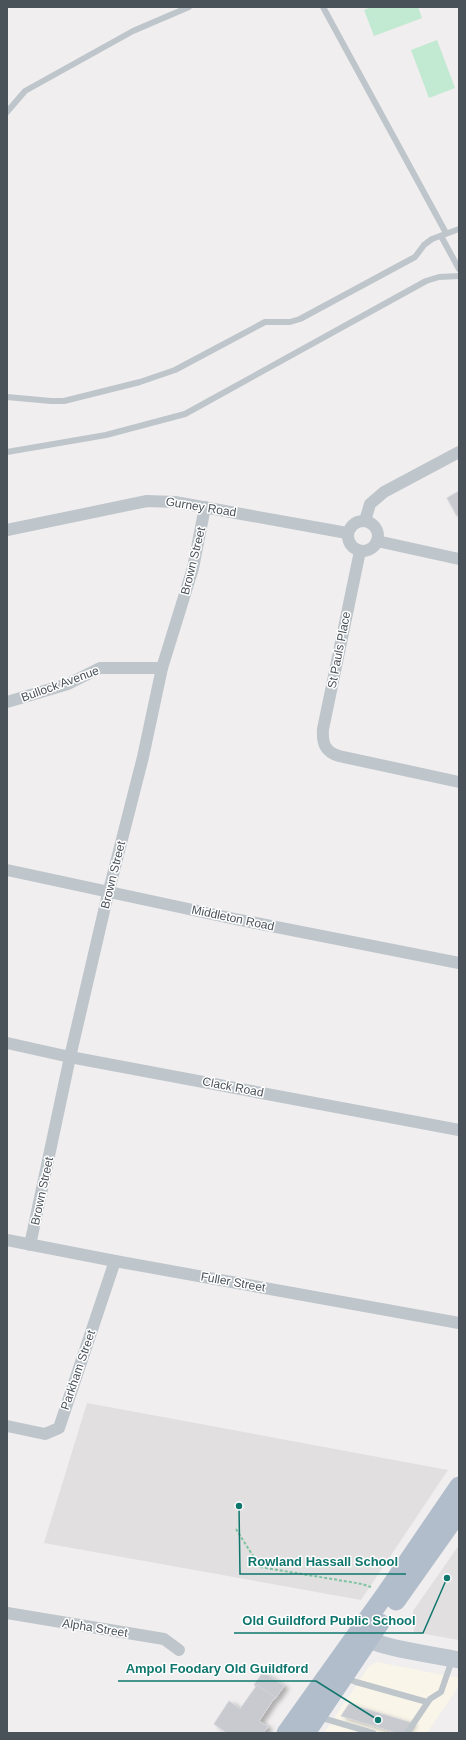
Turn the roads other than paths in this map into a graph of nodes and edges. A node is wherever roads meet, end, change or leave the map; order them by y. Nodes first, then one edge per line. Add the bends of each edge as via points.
1 (189, 7) edge
2 (323, 7) edge
3 (7, 112) edge
4 (459, 229) edge
5 (443, 234) junction
6 (459, 269) edge
7 (459, 276) edge
8 (7, 397) edge
9 (7, 452) edge
10 (459, 452) edge
11 (205, 507) junction
12 (365, 521) junction
13 (7, 530) edge
14 (347, 533) junction
15 (377, 541) junction
16 (360, 551) junction
17 (459, 559) edge
18 (162, 668) junction
19 (7, 702) edge
20 (326, 749) junction
21 (316, 755) dead end
22 (459, 782) edge
23 (7, 870) edge
24 (109, 892) junction
25 (459, 963) edge
26 (7, 1043) edge
27 (70, 1057) junction
28 (459, 1130) edge
29 (7, 1240) edge
30 (30, 1245) junction
31 (115, 1261) junction
32 (459, 1323) edge
33 (7, 1426) edge
34 (459, 1486) edge
35 (459, 1512) edge
36 (7, 1614) edge
37 (363, 1637) junction
38 (178, 1650) dead end
39 (456, 1659) edge
40 (350, 1680) junction
41 (427, 1702) junction
42 (323, 1718) junction
43 (286, 1733) edge
44 (306, 1733) edge
45 (373, 1733) edge
46 (407, 1733) edge

1 - 3 lane via 133,31 25,91
2 - 5 lane
4 - 5 lane
5 - 6 lane
5 - 8 lane via 424,245 415,257 300,319 290,322 265,322 166,374 71,400
7 - 9 lane via 426,281 185,414 106,435
10 - 12 street via 384,492 370,504
11 - 13 street, Gurney Road via 147,501
11 - 14 street, Gurney Road
11 - 18 street, Brown Street via 193,568
12 - 14 street via 352,525
12 - 15 street via 377,531
14 - 16 street via 349,543 355,550
15 - 16 street via 372,548
15 - 17 street
16 - 20 street, St Pauls Place via 323,729
18 - 19 street, Bullock Avenue via 100,668 68,684
18 - 24 street, Brown Street via 143,757
20 - 21 street
20 - 22 street via 339,756
23 - 24 street, Middleton Road
24 - 25 street, Middleton Road
24 - 27 street, Brown Street
26 - 27 street, Clack Road
27 - 28 street, Clack Road
27 - 30 street, Brown Street
29 - 30 street, Fuller Street
30 - 31 street, Fuller Street
31 - 32 street, Fuller Street
31 - 33 street, Parkham Street via 58,1428 45,1434
34 - 37 main road
35 - 37 main road
36 - 38 street, Alpha Street via 164,1639
37 - 39 street via 390,1647
37 - 40 main road
37 - 43 main road
39 - 41 lane via 442,1692
40 - 41 lane
40 - 42 main road
41 - 46 lane
42 - 44 main road
42 - 45 lane

